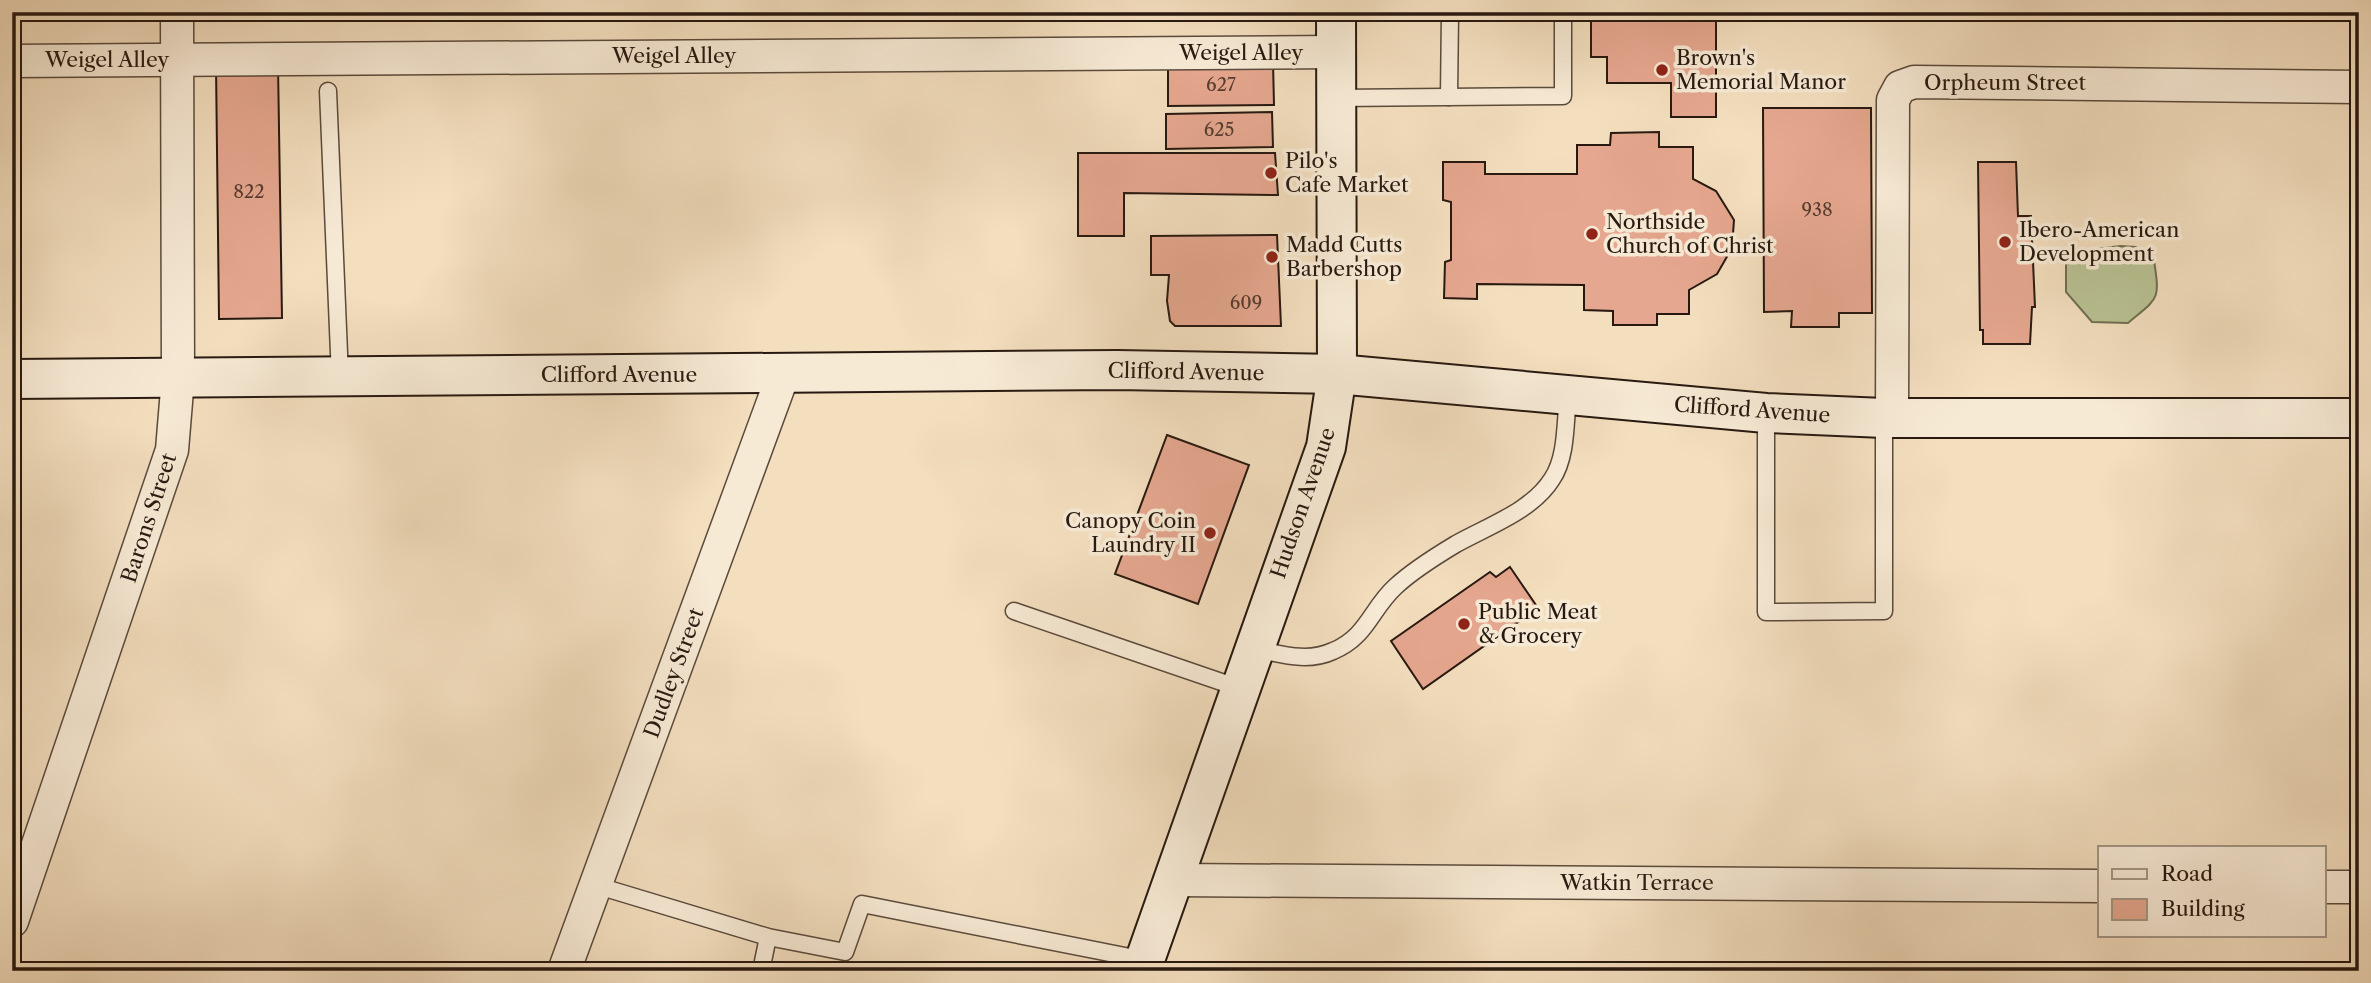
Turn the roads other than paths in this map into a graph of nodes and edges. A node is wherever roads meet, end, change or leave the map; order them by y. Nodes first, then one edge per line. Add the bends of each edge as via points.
1 (177, 12) edge
2 (1336, 12) edge
3 (1450, 12) edge
4 (1563, 12) edge
5 (1337, 52) junction
6 (178, 59) junction
7 (12, 61) edge
8 (2359, 87) edge
9 (328, 91) dead end
10 (1449, 97) junction
11 (1337, 98) junction
12 (783, 374) junction
13 (1337, 374) junction
14 (340, 377) junction
15 (178, 378) junction
16 (12, 379) edge
17 (1568, 396) junction
18 (1766, 413) junction
19 (1888, 417) junction
20 (2359, 418) edge
21 (1014, 611) dead end
22 (1253, 648) junction
23 (1239, 688) junction
24 (1174, 880) junction
25 (595, 885) junction
26 (2098, 886) edge
27 (2326, 887) edge
28 (2359, 887) edge
29 (12, 921) edge
30 (768, 937) junction
31 (1143, 965) edge
32 (564, 971) edge
33 (761, 971) edge

1 - 6 street, Barons Street
2 - 5 main road, Hudson Avenue
3 - 10 lane
4 - 10 lane via 1563,96
5 - 6 street, Weigel Alley
5 - 11 main road, Hudson Avenue
6 - 7 street, Weigel Alley
6 - 15 street, Barons Street
8 - 19 street, Orpheum Street via 1914,82 1900,87 1893,100
9 - 14 lane
10 - 11 lane
11 - 13 main road, Hudson Avenue
12 - 13 main road, Clifford Avenue via 1117,370
12 - 14 main road, Clifford Avenue
12 - 25 street, Dudley Street
13 - 17 main road, Clifford Avenue
13 - 22 main road, Hudson Avenue via 1326,447
14 - 15 main road, Clifford Avenue
15 - 16 main road, Clifford Avenue
15 - 29 street, Barons Street via 177,417 164,479
17 - 18 main road, Clifford Avenue
17 - 22 lane via 1562,457 1555,476 1519,510 1453,546 1394,588 1360,635 1333,652 1304,659
18 - 19 main road, Clifford Avenue
18 - 19 lane via 1766,612 1884,611
19 - 20 main road, Clifford Avenue
21 - 23 lane
22 - 23 main road, Hudson Avenue
23 - 24 main road, Hudson Avenue
24 - 26 street, Watkin Terrace
24 - 31 main road, Hudson Avenue
25 - 30 lane
25 - 32 street, Dudley Street
27 - 28 street
30 - 31 lane via 845,952 862,904
30 - 33 lane

